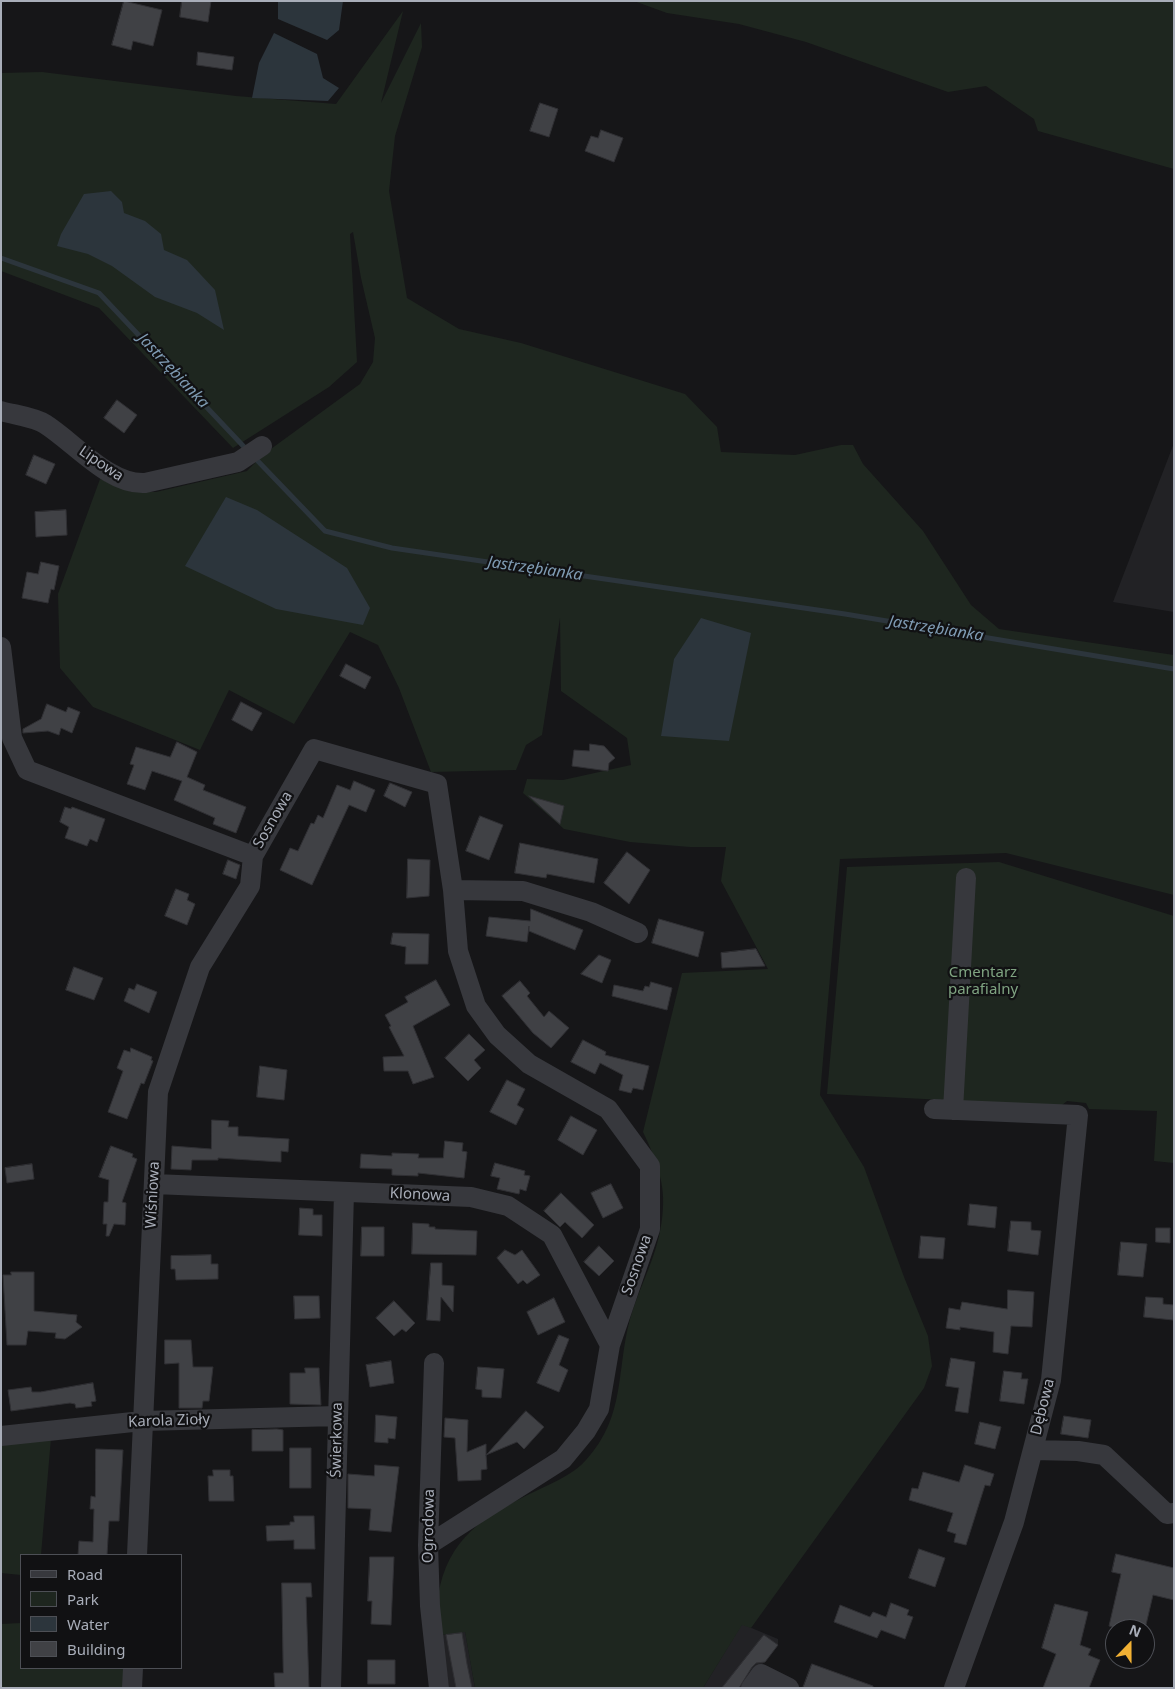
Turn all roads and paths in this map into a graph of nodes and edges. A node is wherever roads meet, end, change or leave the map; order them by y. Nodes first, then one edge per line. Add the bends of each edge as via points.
1 (1, 411) edge
2 (262, 446) dead end
3 (1, 647) edge
4 (7, 741) edge
5 (253, 856) junction
6 (966, 878) dead end
7 (453, 890) junction
8 (638, 932) dead end
9 (154, 1184) junction
10 (344, 1192) junction
11 (610, 1345) junction
12 (434, 1363) dead end
13 (338, 1416) junction
14 (142, 1421) junction
15 (1, 1436) edge
16 (1033, 1450) junction
17 (1174, 1513) edge
18 (428, 1545) junction
19 (137, 1554) edge
20 (133, 1669) edge
21 (132, 1688) edge
22 (331, 1688) edge
23 (439, 1688) edge
24 (751, 1688) edge
25 (789, 1688) edge
26 (954, 1688) edge

1 - 2 street, Lipowa via 44,423 114,476 132,484 146,484 238,462
3 - 4 street, Sosnowa
4 - 5 street, Sosnowa via 27,770
5 - 7 street, Sosnowa via 314,749 437,784
5 - 9 street, Wiśniowa via 250,886 200,968 158,1092
6 - 16 street, Dębowa via 943,1109 1078,1116 1051,1380
7 - 8 street via 523,891 591,912
7 - 11 street, Sosnowa via 458,951 476,1006 497,1035 529,1064 608,1109 650,1166 650,1229
9 - 10 street, Klonowa
9 - 14 street, Wiśniowa
10 - 11 street, Klonowa via 471,1198 508,1206 552,1235
10 - 13 street, Świerkowa
11 - 18 street, Sosnowa via 598,1409 586,1431 563,1459
12 - 18 street, Ogrodowa
13 - 14 street, Karola Zioły
13 - 22 street, Świerkowa
14 - 15 street, Karola Zioły
14 - 19 street, Wiśniowa
16 - 17 street via 1104,1455 1167,1514
16 - 26 street, Dębowa via 1014,1522
18 - 23 street, Ogrodowa via 430,1606
20 - 21 street
24 - 25 street via 761,1674

